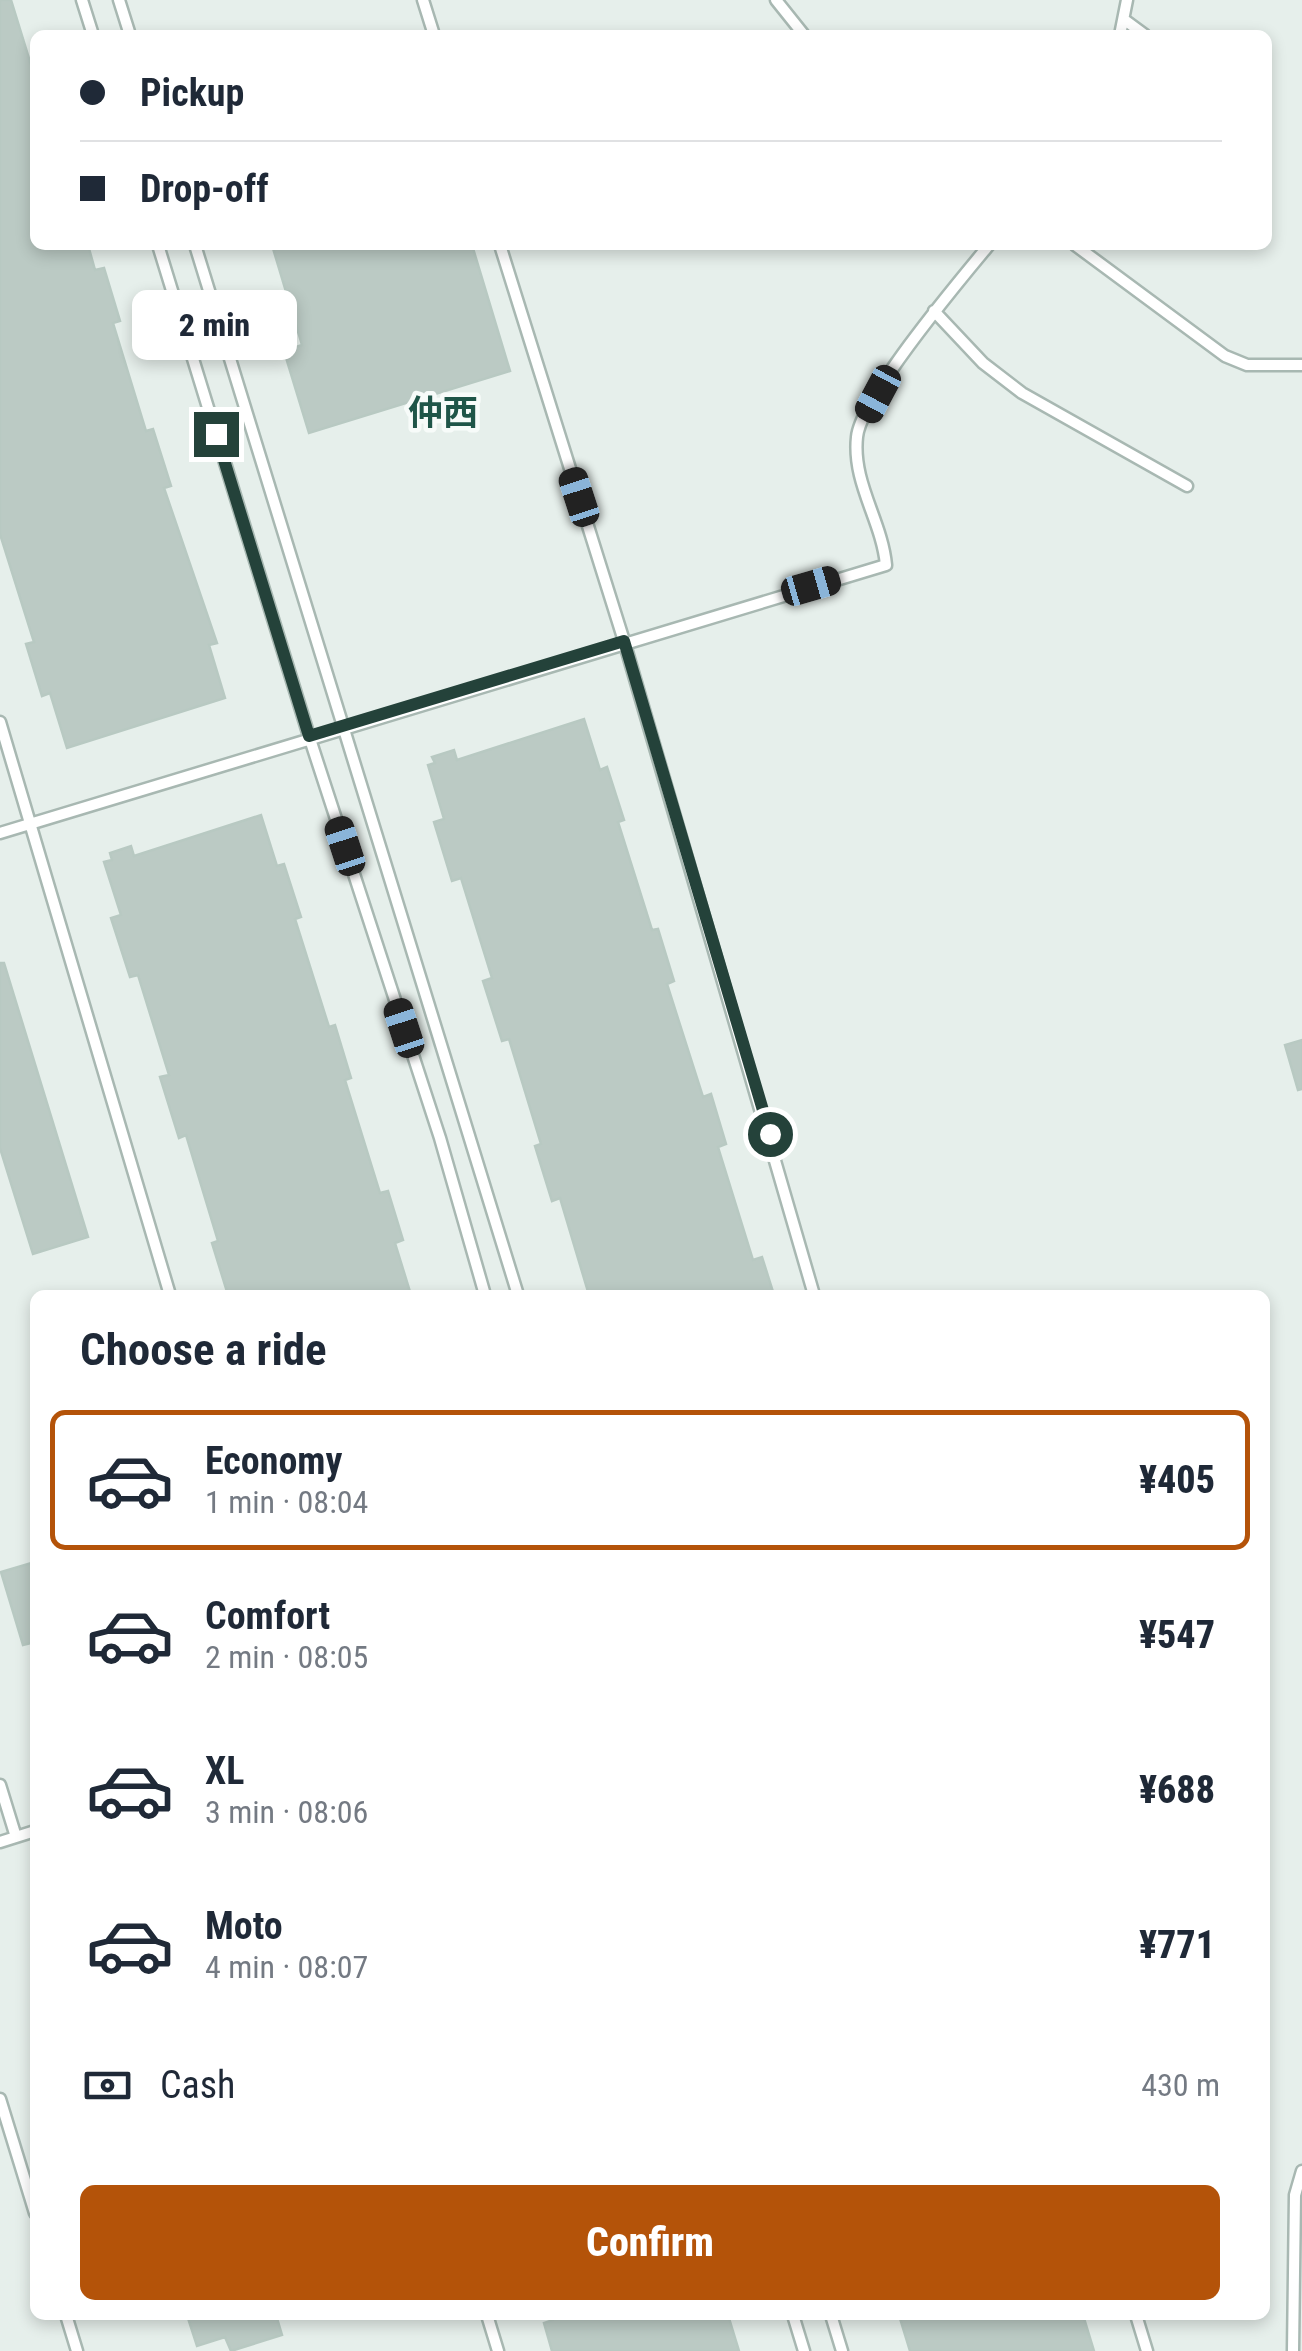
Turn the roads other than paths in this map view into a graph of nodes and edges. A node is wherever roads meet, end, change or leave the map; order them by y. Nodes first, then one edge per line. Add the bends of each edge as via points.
1 (82, 0) edge
2 (119, 0) edge
3 (423, 0) edge
4 (776, 0) edge
5 (1127, 0) edge
6 (1126, 21) junction
7 (91, 30) edge
8 (128, 30) edge
9 (432, 30) edge
10 (800, 30) edge
11 (1122, 30) edge
12 (1138, 30) edge
13 (160, 250) edge
14 (197, 250) edge
15 (502, 250) edge
16 (985, 250) edge
17 (1082, 250) edge
18 (934, 312) junction
19 (1302, 365) edge
20 (1187, 486) dead end
21 (624, 641) junction
22 (0, 722) edge
23 (344, 725) junction
24 (309, 736) junction
25 (32, 823) junction
26 (0, 833) edge
27 (169, 1290) edge
28 (483, 1290) edge
29 (516, 1290) edge
30 (813, 1290) edge
31 (0, 1785) edge
32 (30, 1833) edge
33 (16, 1837) junction
34 (0, 1842) edge
35 (0, 2099) edge
36 (1302, 2171) edge
37 (30, 2197) edge
38 (1299, 2198) edge
39 (68, 2320) edge
40 (489, 2320) edge
41 (795, 2320) edge
42 (833, 2320) edge
43 (1138, 2320) edge
44 (77, 2351) edge
45 (498, 2351) edge
46 (804, 2351) edge
47 (842, 2351) edge
48 (1147, 2351) edge
49 (1294, 2351) edge

1 - 7 lane
2 - 8 lane
3 - 9 lane
4 - 10 lane
5 - 6 lane
6 - 11 lane
6 - 12 lane
13 - 24 lane
14 - 23 lane
15 - 21 lane
16 - 18 lane
17 - 19 lane via 1225,356 1247,366
18 - 20 lane via 1022,393
18 - 21 lane via 857,434 861,487 884,540 886,564
21 - 23 lane
21 - 30 lane
22 - 25 lane
23 - 24 lane
23 - 29 lane
24 - 25 lane
24 - 28 lane
25 - 26 lane
25 - 27 lane
31 - 33 lane
32 - 33 lane
33 - 34 lane
35 - 37 lane
36 - 38 lane
38 - 49 lane
39 - 44 lane
40 - 45 lane
41 - 46 lane
42 - 47 lane
43 - 48 lane

